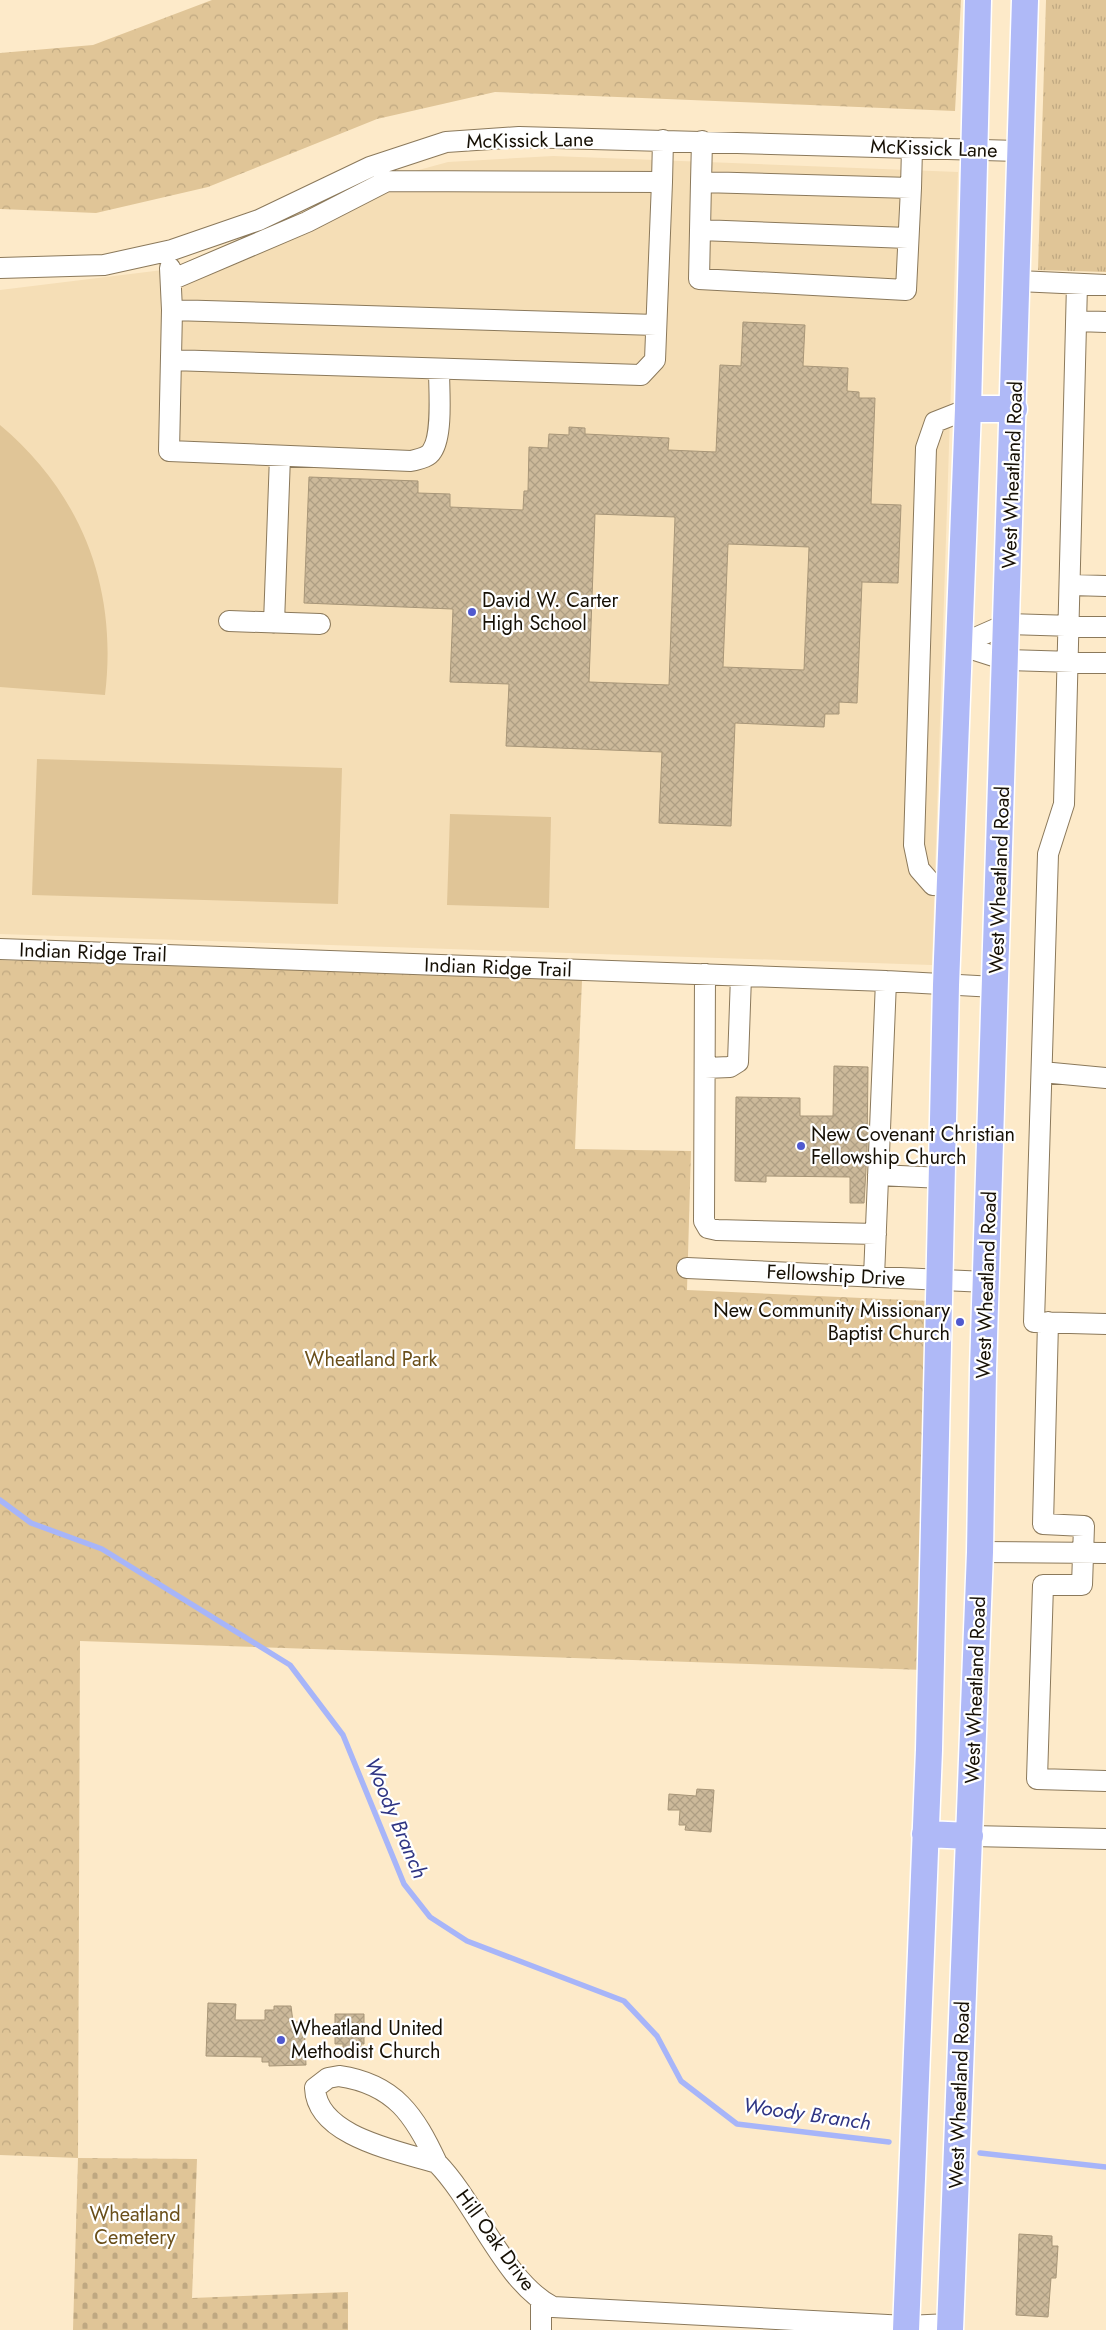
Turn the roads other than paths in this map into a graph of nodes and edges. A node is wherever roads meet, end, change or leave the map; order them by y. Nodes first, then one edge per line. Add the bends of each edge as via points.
1 (978, 0) edge
2 (1025, 0) edge
3 (663, 140) junction
4 (702, 141) junction
5 (912, 148) junction
6 (973, 150) junction
7 (1022, 151) junction
8 (662, 182) junction
9 (701, 182) junction
10 (911, 188) junction
11 (700, 230) junction
12 (908, 238) junction
13 (167, 251) junction
14 (0, 268) edge
15 (171, 280) junction
16 (1018, 282) junction
17 (1077, 284) junction
18 (1106, 284) edge
19 (172, 310) junction
20 (1076, 321) junction
21 (1106, 322) edge
22 (656, 325) junction
23 (171, 360) junction
24 (439, 370) junction
25 (968, 409) junction
26 (1014, 409) junction
27 (280, 456) junction
28 (1071, 584) junction
29 (1106, 586) edge
30 (229, 621) dead end
31 (274, 623) junction
32 (320, 624) dead end
33 (1007, 624) junction
34 (1070, 626) junction
35 (1106, 627) edge
36 (959, 645) junction
37 (1006, 660) junction
38 (1069, 662) junction
39 (1106, 663) edge
40 (950, 886) junction
41 (0, 949) edge
42 (705, 974) junction
43 (741, 976) junction
44 (886, 981) junction
45 (946, 985) junction
46 (995, 987) junction
47 (704, 1068) junction
48 (1042, 1072) junction
49 (1106, 1078) edge
50 (878, 1175) junction
51 (942, 1178) junction
52 (876, 1234) junction
53 (687, 1268) dead end
54 (874, 1277) junction
55 (941, 1280) junction
56 (986, 1282) junction
57 (1048, 1322) junction
58 (1106, 1324) edge
59 (980, 1552) junction
60 (1083, 1553) junction
61 (1106, 1554) edge
62 (1106, 1782) edge
63 (925, 1834) junction
64 (970, 1836) junction
65 (1106, 1839) edge
66 (437, 2163) junction
67 (542, 2301) junction
68 (708, 2323) edge
69 (950, 2327) edge
70 (906, 2328) edge
71 (541, 2330) edge

1 - 6 main road
2 - 7 main road, West Wheatland Road
3 - 4 street, McKissick Lane
3 - 8 street
3 - 13 street, McKissick Lane via 508,136 446,142 370,167 259,220
4 - 5 street, McKissick Lane
4 - 9 street
5 - 6 street, McKissick Lane
5 - 10 street
6 - 7 street, McKissick Lane
6 - 25 main road
7 - 16 main road, West Wheatland Road
8 - 15 street via 387,181 307,222
8 - 22 street
9 - 10 street
9 - 11 street
10 - 12 street
11 - 12 street
11 - 12 street via 699,279 906,290
13 - 14 street, McKissick Lane via 104,265
13 - 15 street
15 - 19 street
16 - 17 street
16 - 26 main road, West Wheatland Road
17 - 18 street
17 - 20 street
19 - 22 street
19 - 23 street
20 - 21 street
20 - 28 street
22 - 24 street via 655,360 640,374
23 - 24 street
23 - 27 street via 169,452
24 - 27 street via 437,439 432,452 423,458 411,461
25 - 26 main road
25 - 36 main road
25 - 40 street via 935,422 926,448 914,845 919,869 933,885
26 - 33 main road, West Wheatland Road
27 - 31 street
28 - 29 street
28 - 34 street
30 - 31 street
31 - 32 street
33 - 34 street
33 - 36 street
33 - 37 main road, West Wheatland Road
34 - 35 street
34 - 38 street
36 - 37 street
36 - 40 main road
37 - 38 street
37 - 46 main road, West Wheatland Road
38 - 39 street
38 - 48 street via 1064,804 1048,854
40 - 45 main road
41 - 42 street, Indian Ridge Trail
42 - 43 street, Indian Ridge Trail
42 - 47 street
43 - 44 street, Indian Ridge Trail
43 - 47 street via 738,1062 730,1067
44 - 45 street, Indian Ridge Trail
44 - 50 street
45 - 46 street, Indian Ridge Trail
45 - 51 main road
46 - 56 main road, West Wheatland Road
47 - 52 street via 704,1221 708,1228
48 - 49 street
48 - 57 street via 1034,1322
50 - 51 street
50 - 52 street
51 - 55 main road
52 - 54 street
53 - 54 street, Fellowship Drive
54 - 55 street, Fellowship Drive
55 - 56 street, Fellowship Drive
55 - 63 main road
56 - 59 main road, West Wheatland Road
57 - 58 street
57 - 60 street via 1043,1524 1084,1526
59 - 60 street
59 - 64 main road, West Wheatland Road
60 - 61 street
60 - 62 street via 1082,1585 1044,1585 1037,1779
63 - 64 main road
63 - 70 main road
64 - 65 street
64 - 69 main road, West Wheatland Road
66 - 66 street, Hill Oak Drive via 379,2145 339,2127 320,2108 315,2088 328,2078 339,2076 386,2091 408,2111 422,2130
66 - 67 street, Hill Oak Drive via 468,2200 527,2288
67 - 68 street, Hill Oak Drive via 567,2310
67 - 71 street
68 - 70 street, Hill Oak Drive
69 - 70 street, Hill Oak Drive

